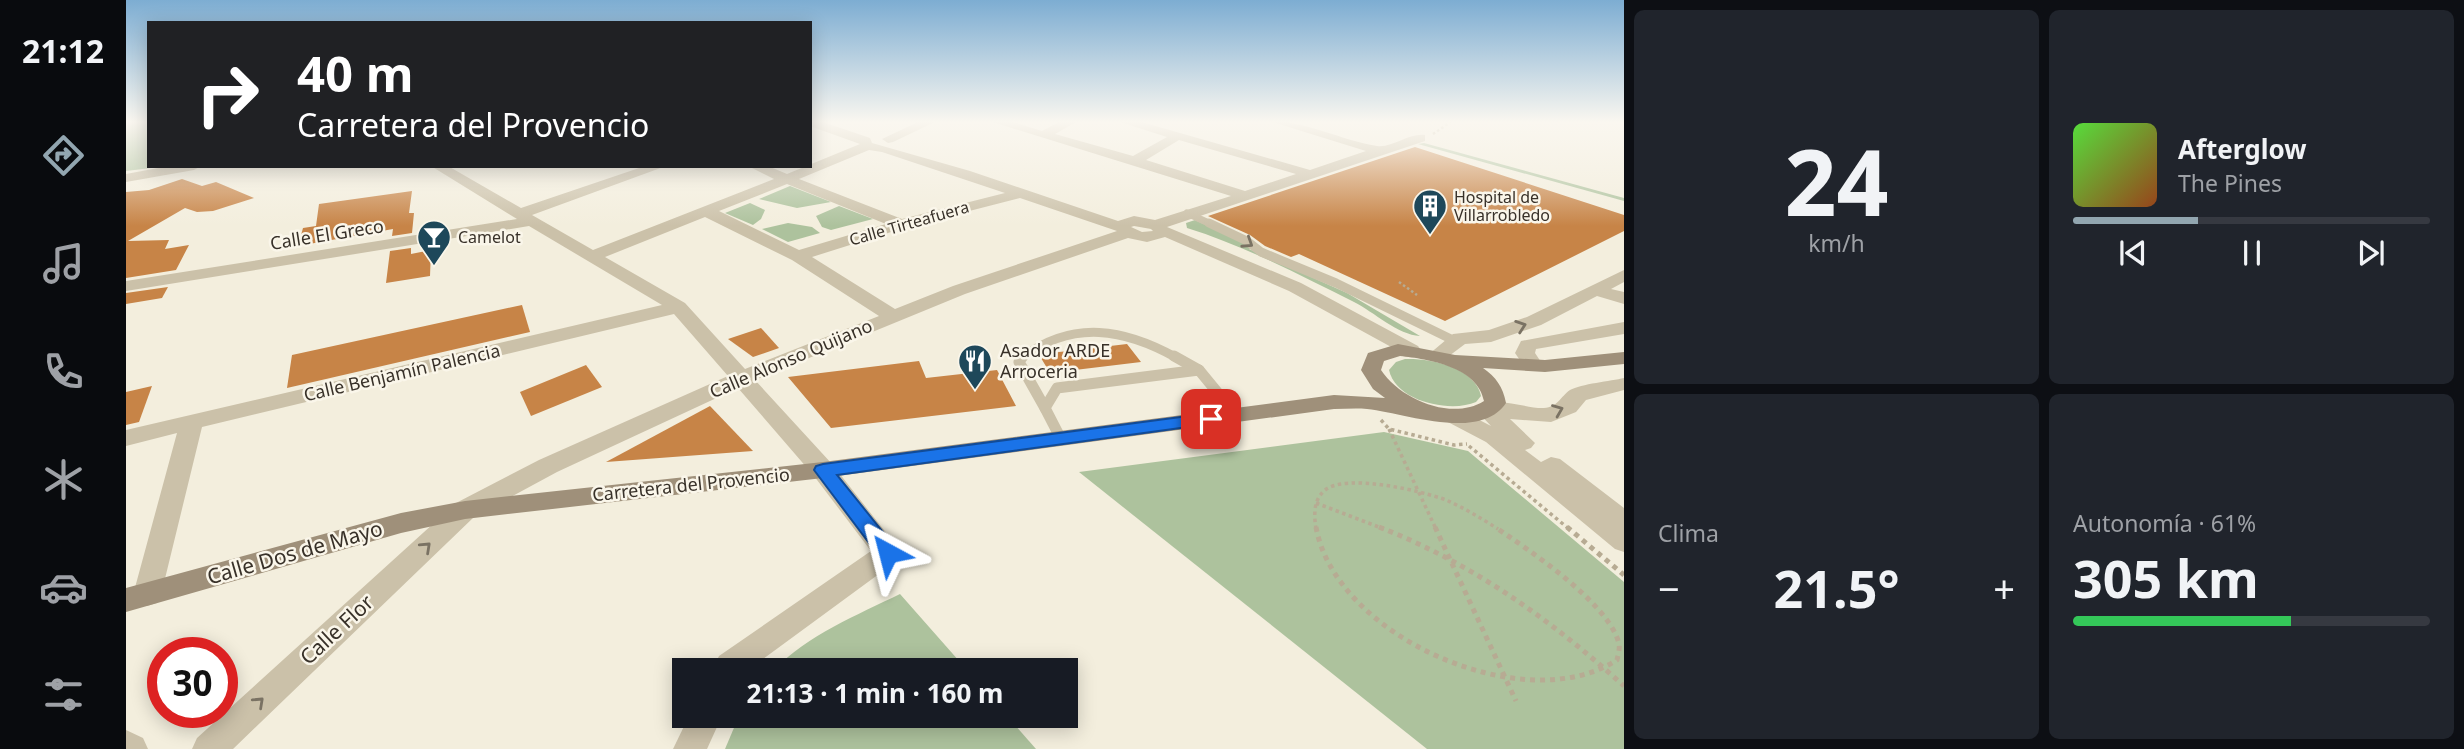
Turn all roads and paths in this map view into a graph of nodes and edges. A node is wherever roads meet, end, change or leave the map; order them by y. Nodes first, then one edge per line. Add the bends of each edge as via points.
1 (843, 156) edge
2 (918, 156) edge
3 (920, 156) edge
4 (1120, 156) edge
5 (1142, 156) edge
6 (1248, 156) edge
7 (1365, 156) edge
8 (1135, 160) junction
9 (183, 168) edge
10 (441, 168) edge
11 (615, 168) edge
12 (653, 168) edge
13 (760, 168) edge
14 (811, 168) edge
15 (812, 168) edge
16 (1309, 174) junction
17 (631, 175) junction
18 (127, 178) edge
19 (785, 178) junction
20 (1021, 193) junction
21 (1243, 195) junction
22 (706, 211) junction
23 (1187, 213) junction
24 (527, 218) junction
25 (901, 224) junction
26 (1128, 227) junction
27 (1157, 231) junction
28 (593, 256) junction
29 (798, 256) junction
30 (1624, 275) edge
31 (1399, 282) dead end
32 (126, 286) edge
33 (1595, 290) junction
34 (1418, 295) dead end
35 (1624, 298) edge
36 (678, 307) junction
37 (893, 316) junction
38 (1624, 328) edge
39 (1411, 350) junction
40 (1447, 352) junction
41 (1624, 358) edge
42 (1372, 364) junction
43 (1539, 366) junction
44 (1199, 370) junction
45 (740, 379) junction
46 (1624, 384) edge
47 (1334, 402) junction
48 (1492, 405) junction
49 (1045, 408) junction
50 (1445, 414) junction
51 (1236, 415) junction
52 (191, 424) junction
53 (1389, 429) dead end
54 (126, 438) edge
55 (1061, 439) junction
56 (823, 470) junction
57 (1418, 492) junction
58 (1316, 503) junction
59 (465, 510) junction
60 (1624, 522) edge
61 (1624, 542) edge
62 (1449, 558) junction
63 (132, 599) edge
64 (741, 658) edge
65 (1605, 668) junction
66 (1505, 678) junction
67 (1624, 686) edge
68 (1516, 701) dead end
69 (700, 728) edge
70 (126, 746) edge
71 (131, 749) edge
72 (209, 749) edge
73 (690, 749) edge

1 - 15 street
2 - 20 street
3 - 26 street
4 - 8 street
5 - 8 street
6 - 16 street
7 - 16 street
8 - 21 street
9 - 18 street
10 - 24 street
11 - 17 street
12 - 17 street, Calle El Greco
13 - 19 street
14 - 19 street
16 - 21 street
17 - 24 street, Calle El Greco
19 - 22 street
19 - 25 street
20 - 25 street, Calle Tirteafuera
20 - 26 street
21 - 23 street
22 - 28 street
22 - 29 street
23 - 27 street
23 -> 40 lane via 1261,252 1336,283
24 - 28 street
24 - 32 street, Calle El Greco
25 - 29 street, Calle Tirteafuera
26 - 27 street
26 - 37 street, Calle Alonso Quijano
27 - 39 street via 1295,287
27 - 42 street via 1311,306 1370,347
28 - 36 street
29 - 37 street
30 - 33 street
31 - 34 path
33 - 35 street
40 -> 33 street via 1534,321
36 - 45 street
36 - 52 street, Calle Benjamín Palencia
37 - 45 street, Calle Alonso Quijano
38 - 43 street via 1528,345 1525,353
39 - 40 street
39 - 42 street via 1386,352
40 - 43 street
40 - 48 street via 1483,378
41 - 43 street
42 - 47 street via 1351,394
42 - 50 street via 1380,386 1393,397
43 - 48 street via 1507,384
44 - 49 lane via 1057,388
44 - 49 lane via 1140,340 1084,332 1023,356 1019,362
44 - 51 lane
45 - 56 street
45 - 59 street, Calle Alonso Quijano via 548,466
48 -> 46 street via 1525,415 1551,415 1568,408 1577,395
47 - 50 street, Carretera del Provencio
47 - 51 street, Carretera del Provencio
48 - 50 street via 1479,415
48 - 60 street via 1510,433
49 - 55 lane
50 - 61 street via 1494,437
51 - 55 street, Carretera del Provencio
52 - 54 street, Calle Benjamín Palencia
52 - 63 street
53 - 57 path
55 - 56 street, Carretera del Provencio
56 - 59 street, Carretera del Provencio
56 - 64 street via 888,553
57 - 58 path via 1362,483 1340,485 1324,491
57 - 62 path
57 - 65 path via 1447,501 1496,527 1576,589 1613,628 1620,645 1617,660
58 - 62 path
58 - 66 path via 1315,533 1340,584 1360,606 1422,646
59 - 63 street, Calle Dos de Mayo via 401,523
72 -> 59 street, Calle Flor
62 - 65 path via 1578,644
62 - 66 path
65 - 66 path via 1542,682
65 - 67 path
66 - 68 path
69 - 73 street
70 - 71 street

